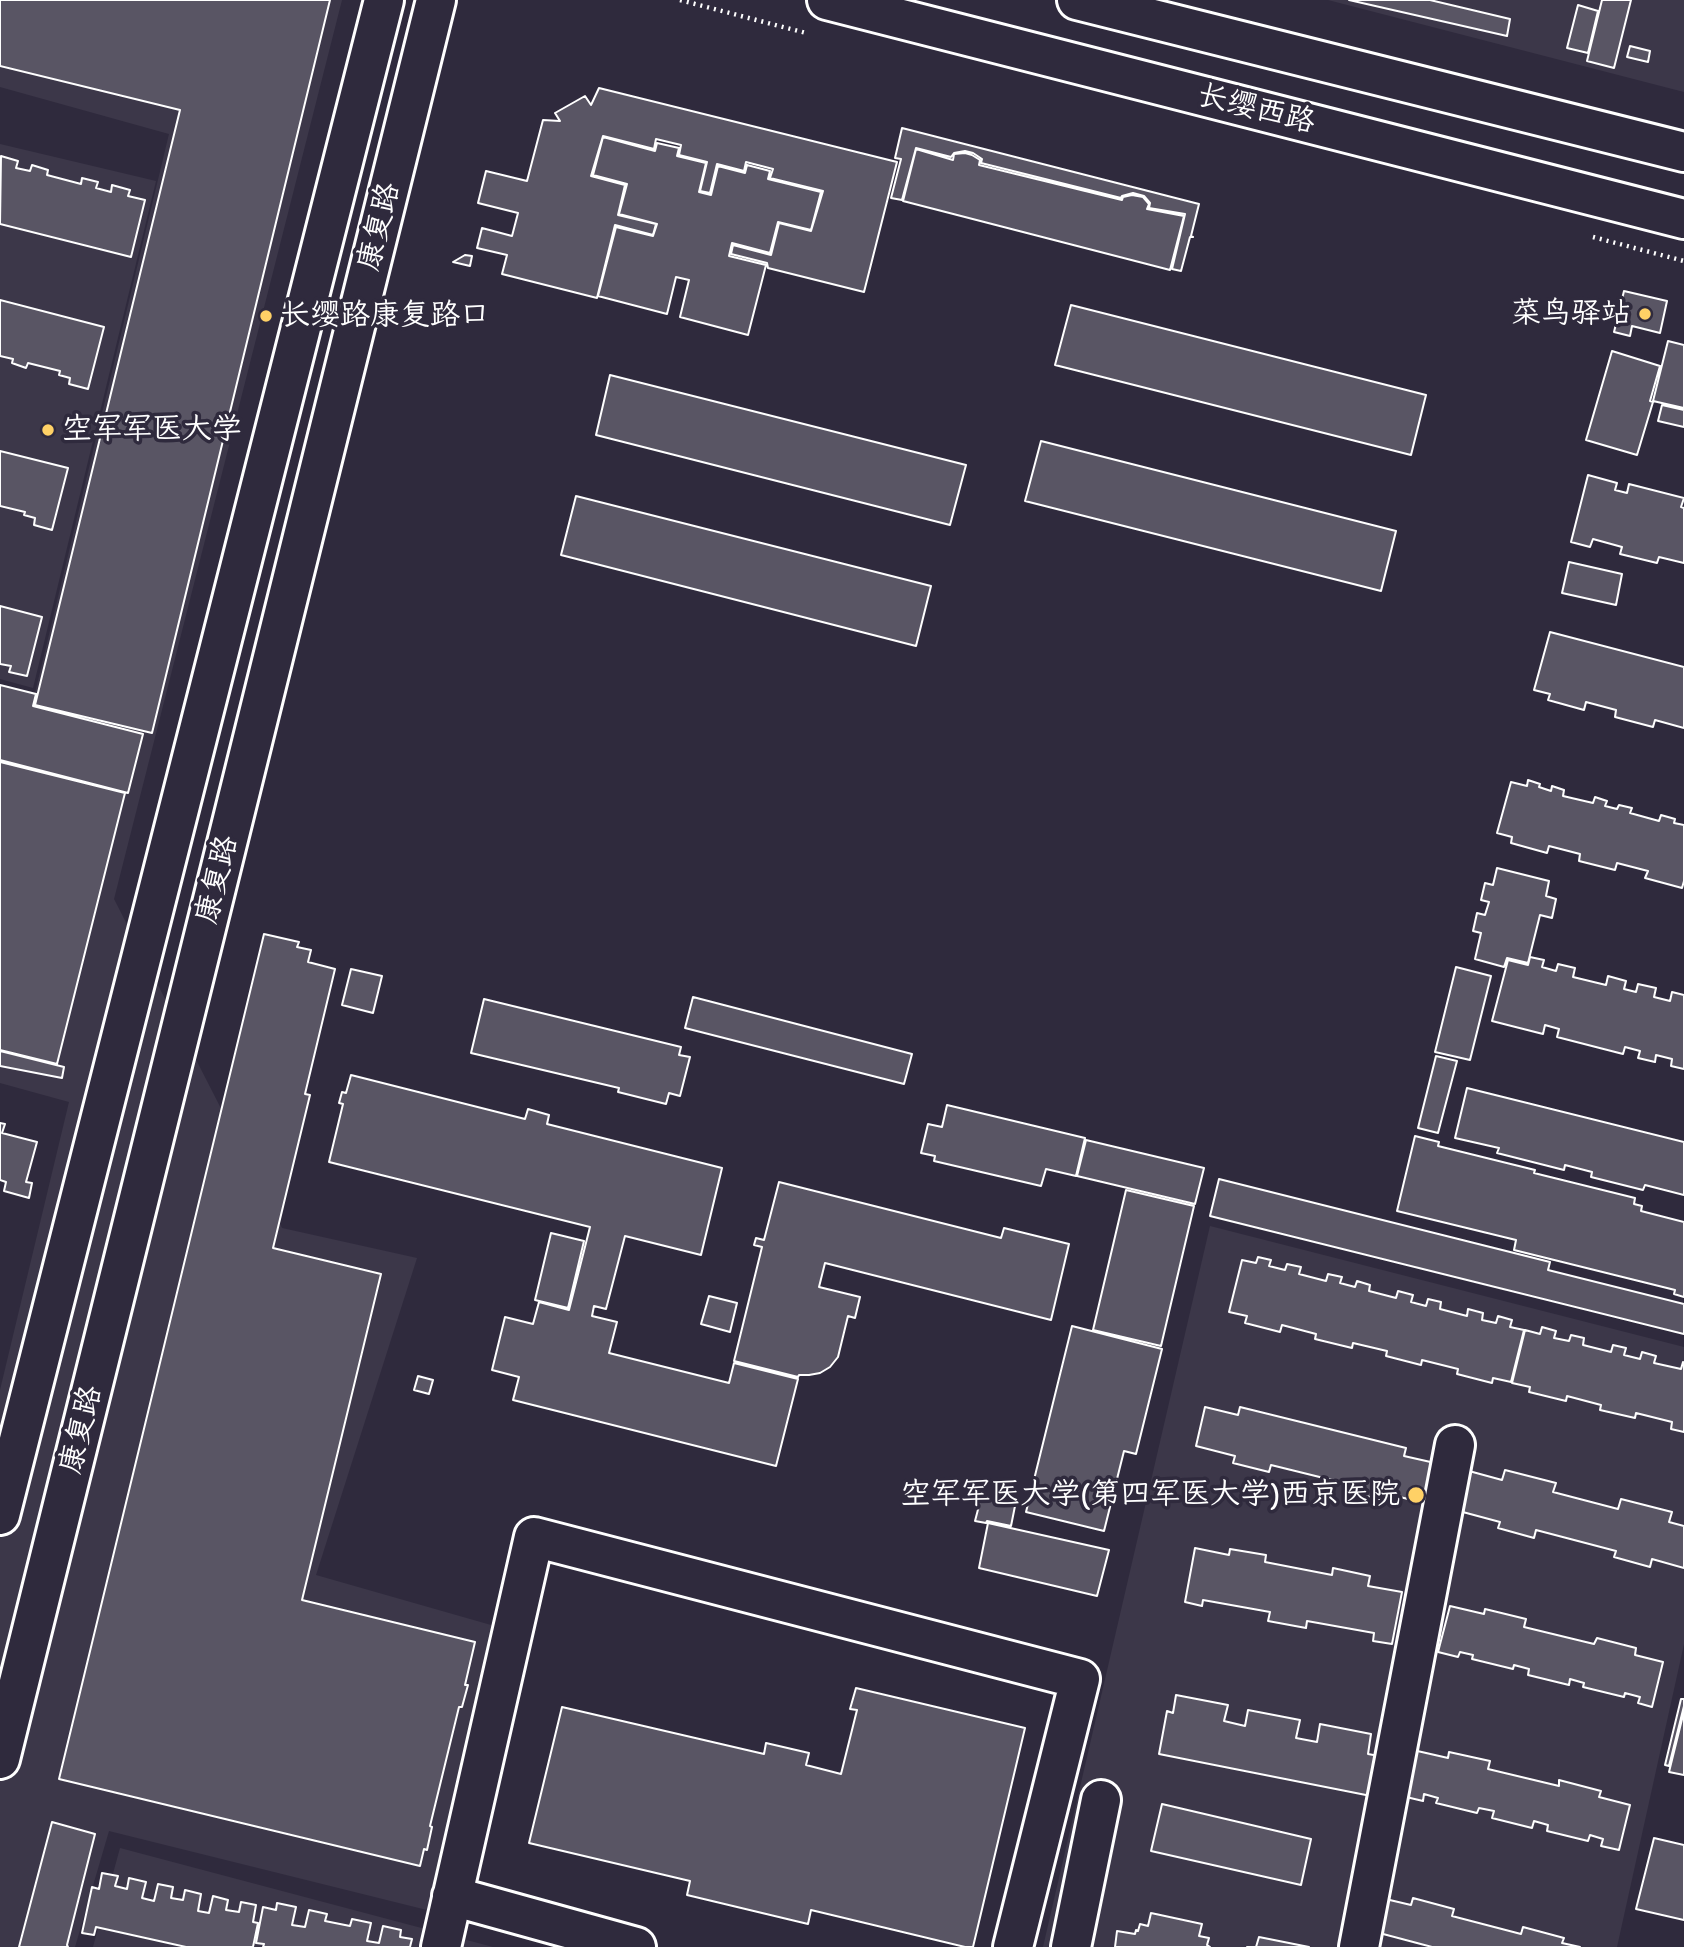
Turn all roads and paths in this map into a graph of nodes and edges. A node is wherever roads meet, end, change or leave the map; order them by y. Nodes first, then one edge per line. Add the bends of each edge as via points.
1 (384, 0) edge
2 (436, 0) edge
3 (827, 0) edge
4 (1077, 0) edge
5 (1684, 152) edge
6 (1684, 219) edge
7 (1455, 1445) dead end
8 (0, 1515) edge
9 (0, 1759) edge
10 (1101, 1800) dead end
11 (452, 1896) junction
12 (441, 1947) edge
13 (636, 1947) edge
14 (1013, 1947) edge
15 (1071, 1947) edge
16 (1359, 1947) edge

1 - 8 main road, 康复路
2 - 9 main road, 康复路
3 - 6 main road, 长缨西路
4 - 5 main road
7 - 16 main road
10 - 15 main road
11 - 12 main road
11 - 13 main road
11 - 14 main road via 534,1537 1080,1679

